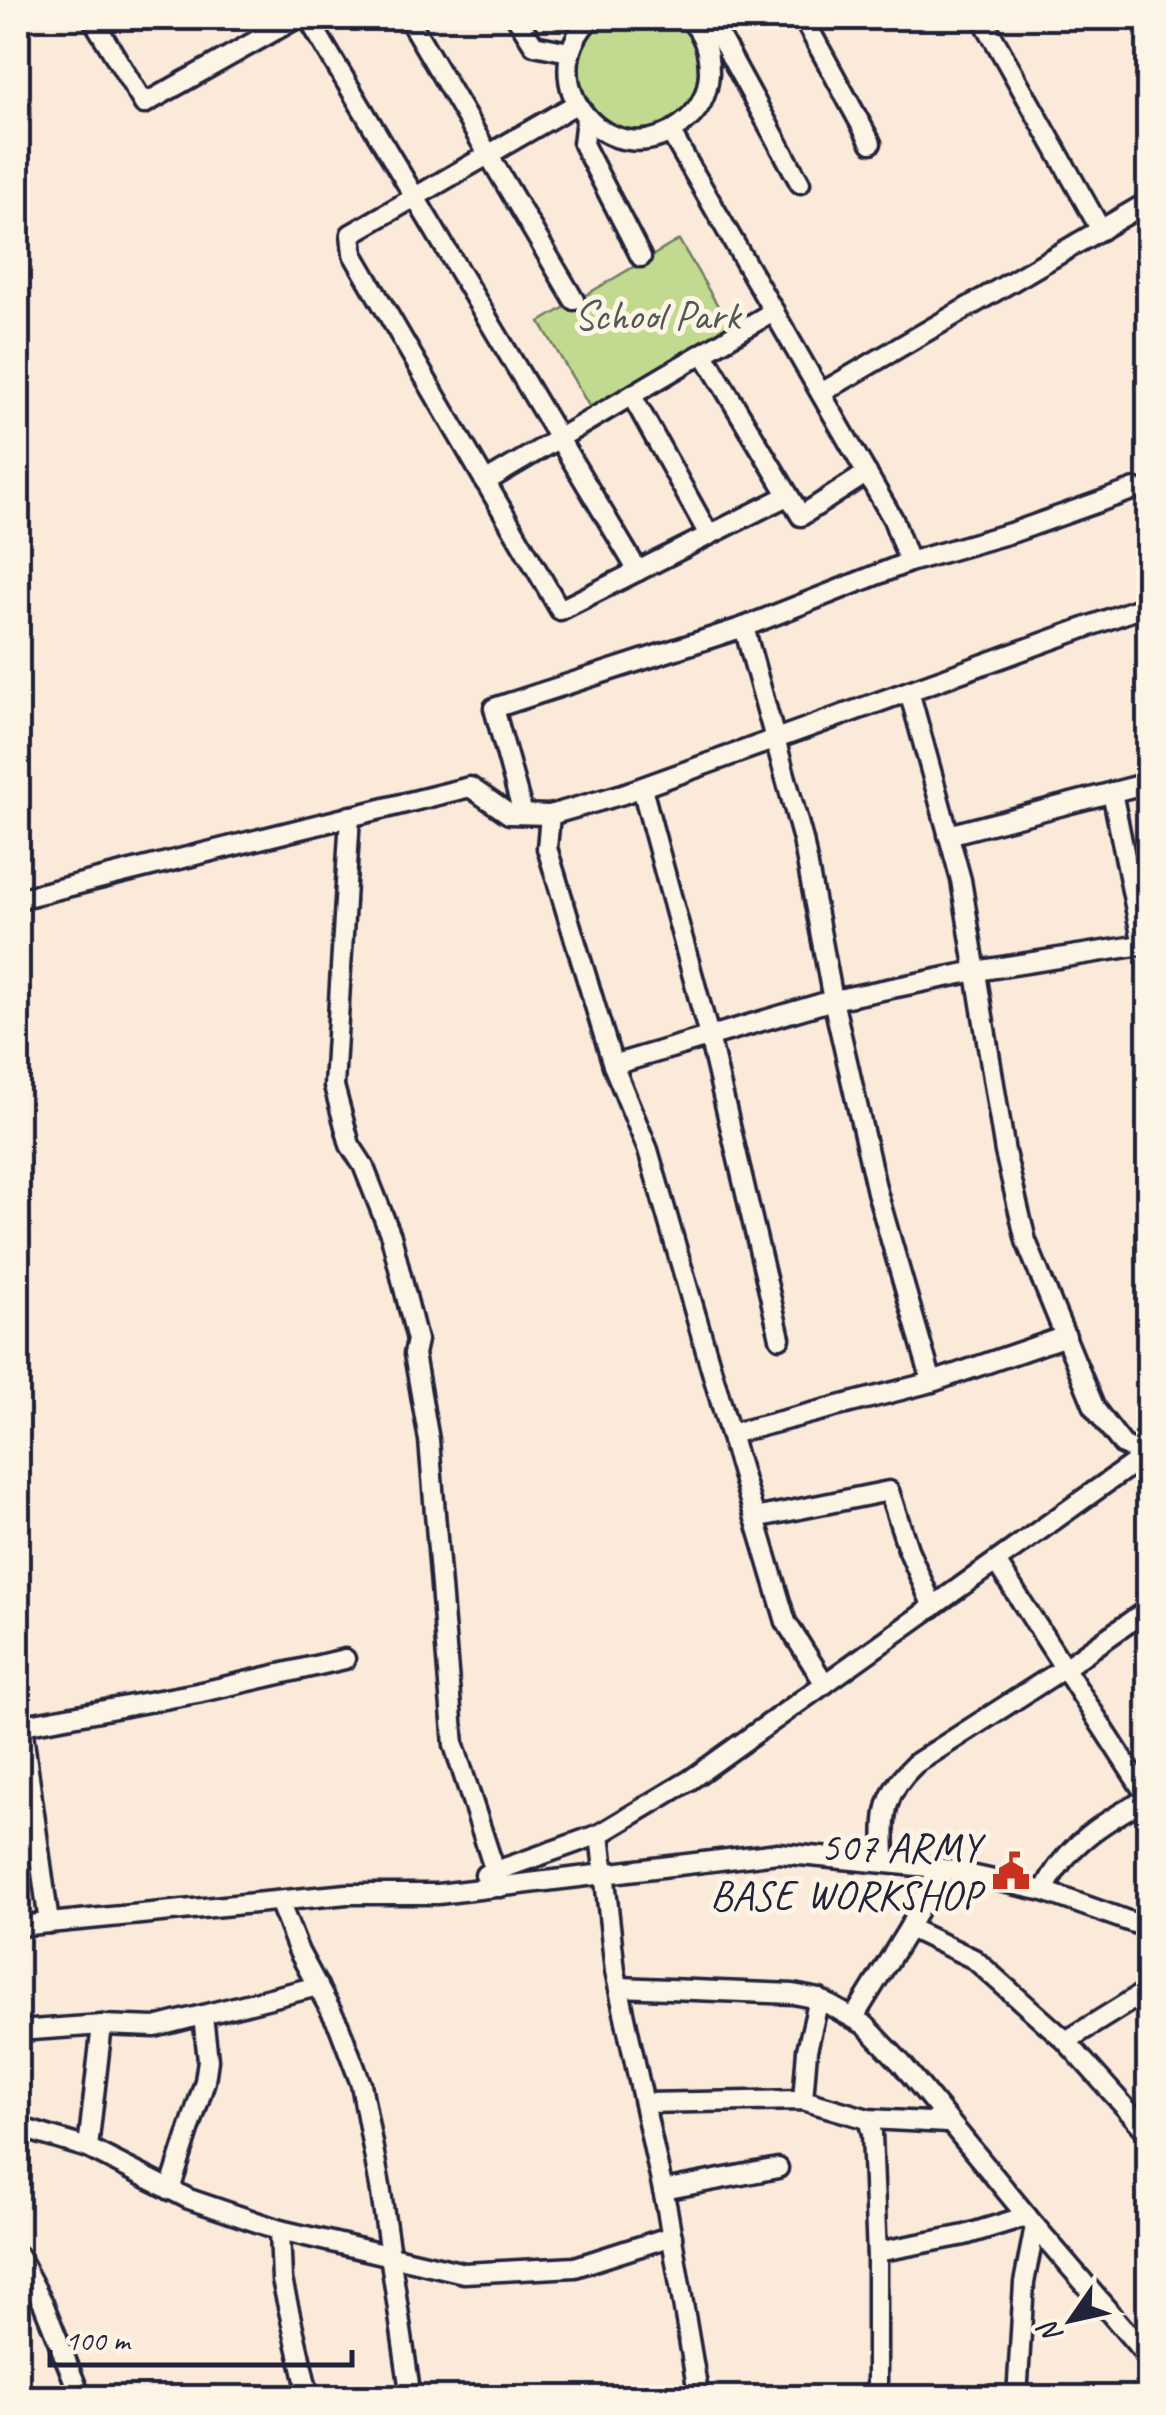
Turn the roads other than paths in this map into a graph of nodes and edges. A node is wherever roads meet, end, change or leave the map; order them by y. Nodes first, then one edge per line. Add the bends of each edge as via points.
1 (92, 18) edge
2 (297, 18) edge
3 (308, 18) edge
4 (408, 18) edge
5 (518, 18) edge
6 (591, 18) edge
7 (803, 18) edge
8 (982, 18) edge
9 (703, 22) edge
10 (570, 52) junction
11 (581, 111) junction
12 (671, 132) junction
13 (871, 143) dead end
14 (489, 154) junction
15 (800, 182) dead end
16 (414, 198) junction
17 (1148, 202) edge
18 (1101, 230) junction
19 (642, 257) dead end
20 (574, 300) dead end
21 (774, 312) junction
22 (704, 354) junction
23 (822, 393) junction
24 (632, 396) junction
25 (559, 438) junction
26 (867, 473) junction
27 (485, 482) junction
28 (1135, 490) dead end
29 (788, 496) junction
30 (709, 536) junction
31 (909, 562) junction
32 (638, 571) junction
33 (1148, 605) edge
34 (744, 627) junction
35 (909, 691) junction
36 (773, 740) junction
37 (1148, 783) edge
38 (642, 788) junction
39 (1112, 792) junction
40 (524, 814) junction
41 (350, 816) junction
42 (550, 816) junction
43 (948, 834) junction
44 (18, 899) edge
45 (1146, 944) edge
46 (976, 972) junction
47 (833, 1000) junction
48 (709, 1036) junction
49 (613, 1065) junction
50 (1066, 1336) junction
51 (780, 1338) dead end
52 (932, 1382) junction
53 (730, 1434) junction
54 (1148, 1457) edge
55 (755, 1518) junction
56 (996, 1562) junction
57 (933, 1606) junction
58 (1148, 1609) edge
59 (345, 1658) dead end
60 (1066, 1667) junction
61 (825, 1684) junction
62 (20, 1726) edge
63 (1148, 1798) edge
64 (600, 1834) junction
65 (885, 1862) junction
66 (939, 1868) junction
67 (604, 1874) junction
68 (497, 1879) junction
69 (1044, 1891) junction
70 (279, 1902) junction
71 (49, 1923) junction
72 (18, 1926) edge
73 (909, 1928) junction
74 (1148, 1928) edge
75 (318, 1986) junction
76 (619, 1987) junction
77 (1148, 1990) edge
78 (819, 1999) junction
79 (204, 2016) junction
80 (854, 2017) junction
81 (102, 2025) junction
82 (18, 2031) edge
83 (1066, 2041) junction
84 (802, 2100) junction
85 (644, 2103) junction
86 (868, 2120) junction
87 (949, 2123) junction
88 (18, 2126) edge
89 (1148, 2133) edge
90 (88, 2148) junction
91 (778, 2168) dead end
92 (170, 2190) junction
93 (663, 2190) junction
94 (1031, 2221) junction
95 (280, 2230) junction
96 (672, 2236) junction
97 (877, 2252) junction
98 (18, 2256) edge
99 (390, 2257) junction
100 (1148, 2357) edge
101 (81, 2398) edge
102 (309, 2398) edge
103 (412, 2398) edge
104 (700, 2398) edge
105 (877, 2398) edge
106 (1017, 2398) edge

1 - 2 street via 144,104
3 - 16 street
4 - 14 street
5 - 10 street via 534,45
6 - 10 street
7 - 13 street
8 - 18 street
9 - 12 street via 708,88 694,116
9 - 15 street
10 - 11 street via 568,77
11 - 12 street via 606,134 630,141
11 - 14 street
11 - 19 street via 583,144
12 - 21 street
14 - 16 street
14 - 20 street
16 - 25 street
16 - 27 street via 351,234 353,254
17 - 18 street
18 - 23 street
21 - 22 street
21 - 23 street
22 - 24 street
22 - 29 street
23 - 26 street
24 - 25 street
24 - 30 street
25 - 27 street
25 - 32 street
26 - 29 street via 800,516
26 - 31 street via 894,518
27 - 32 street via 560,610
28 - 31 street
29 - 30 street
30 - 32 street
31 - 34 street
33 - 35 street
34 - 36 street
34 - 40 street via 494,708
35 - 36 street
35 - 43 street
36 - 38 street
36 - 47 street via 802,840
37 - 39 street
38 - 42 street
38 - 48 street
39 - 43 street
39 - 45 street
40 - 41 street via 509,814 470,787
40 - 42 street
41 - 44 street
41 - 68 street via 334,1086 350,1146 391,1236 417,1340 454,1745
42 - 49 street via 547,848
43 - 46 street
45 - 46 street
46 - 47 street
46 - 50 street via 1026,1241
47 - 48 street
47 - 52 street via 876,1192
48 - 49 street
48 - 51 street
49 - 53 street via 648,1150
50 - 52 street
50 - 54 street via 1095,1409 1123,1445
52 - 53 street
53 - 55 street
54 - 56 street
55 - 57 street via 889,1490
55 - 61 street via 786,1622
56 - 57 street
56 - 60 street
57 - 61 street
58 - 60 street
59 - 62 street
60 - 63 street
60 - 65 street via 895,1782
61 - 64 street
62 - 71 street
63 - 69 street via 1080,1843 1055,1867
64 - 67 street
64 - 68 street
65 - 66 street
65 - 67 street via 778,1853
66 - 69 street
66 - 73 street
67 - 68 street
67 - 76 street
68 - 70 street via 438,1894
69 - 74 street
70 - 71 street
70 - 75 street
71 - 72 street
73 - 80 street
73 - 83 street via 974,1959
75 - 79 street
75 - 99 street via 361,2084
76 - 78 street
76 - 85 street
77 - 83 street
78 - 80 street
78 - 84 street
79 - 81 street via 155,2027
79 - 92 street via 205,2081
80 - 87 street
81 - 82 street
81 - 90 street
83 - 89 street
84 - 85 street
84 - 86 street
85 - 93 street
86 - 87 street
86 - 97 street
87 - 94 street
88 - 90 street
90 - 92 street
91 - 93 street
92 - 95 street
93 - 96 street
94 - 97 street
94 - 100 street
94 - 106 street
95 - 99 street
95 - 102 street via 282,2280
96 - 99 street via 556,2270 464,2273
96 - 104 street
97 - 105 street
98 - 101 street
99 - 103 street

